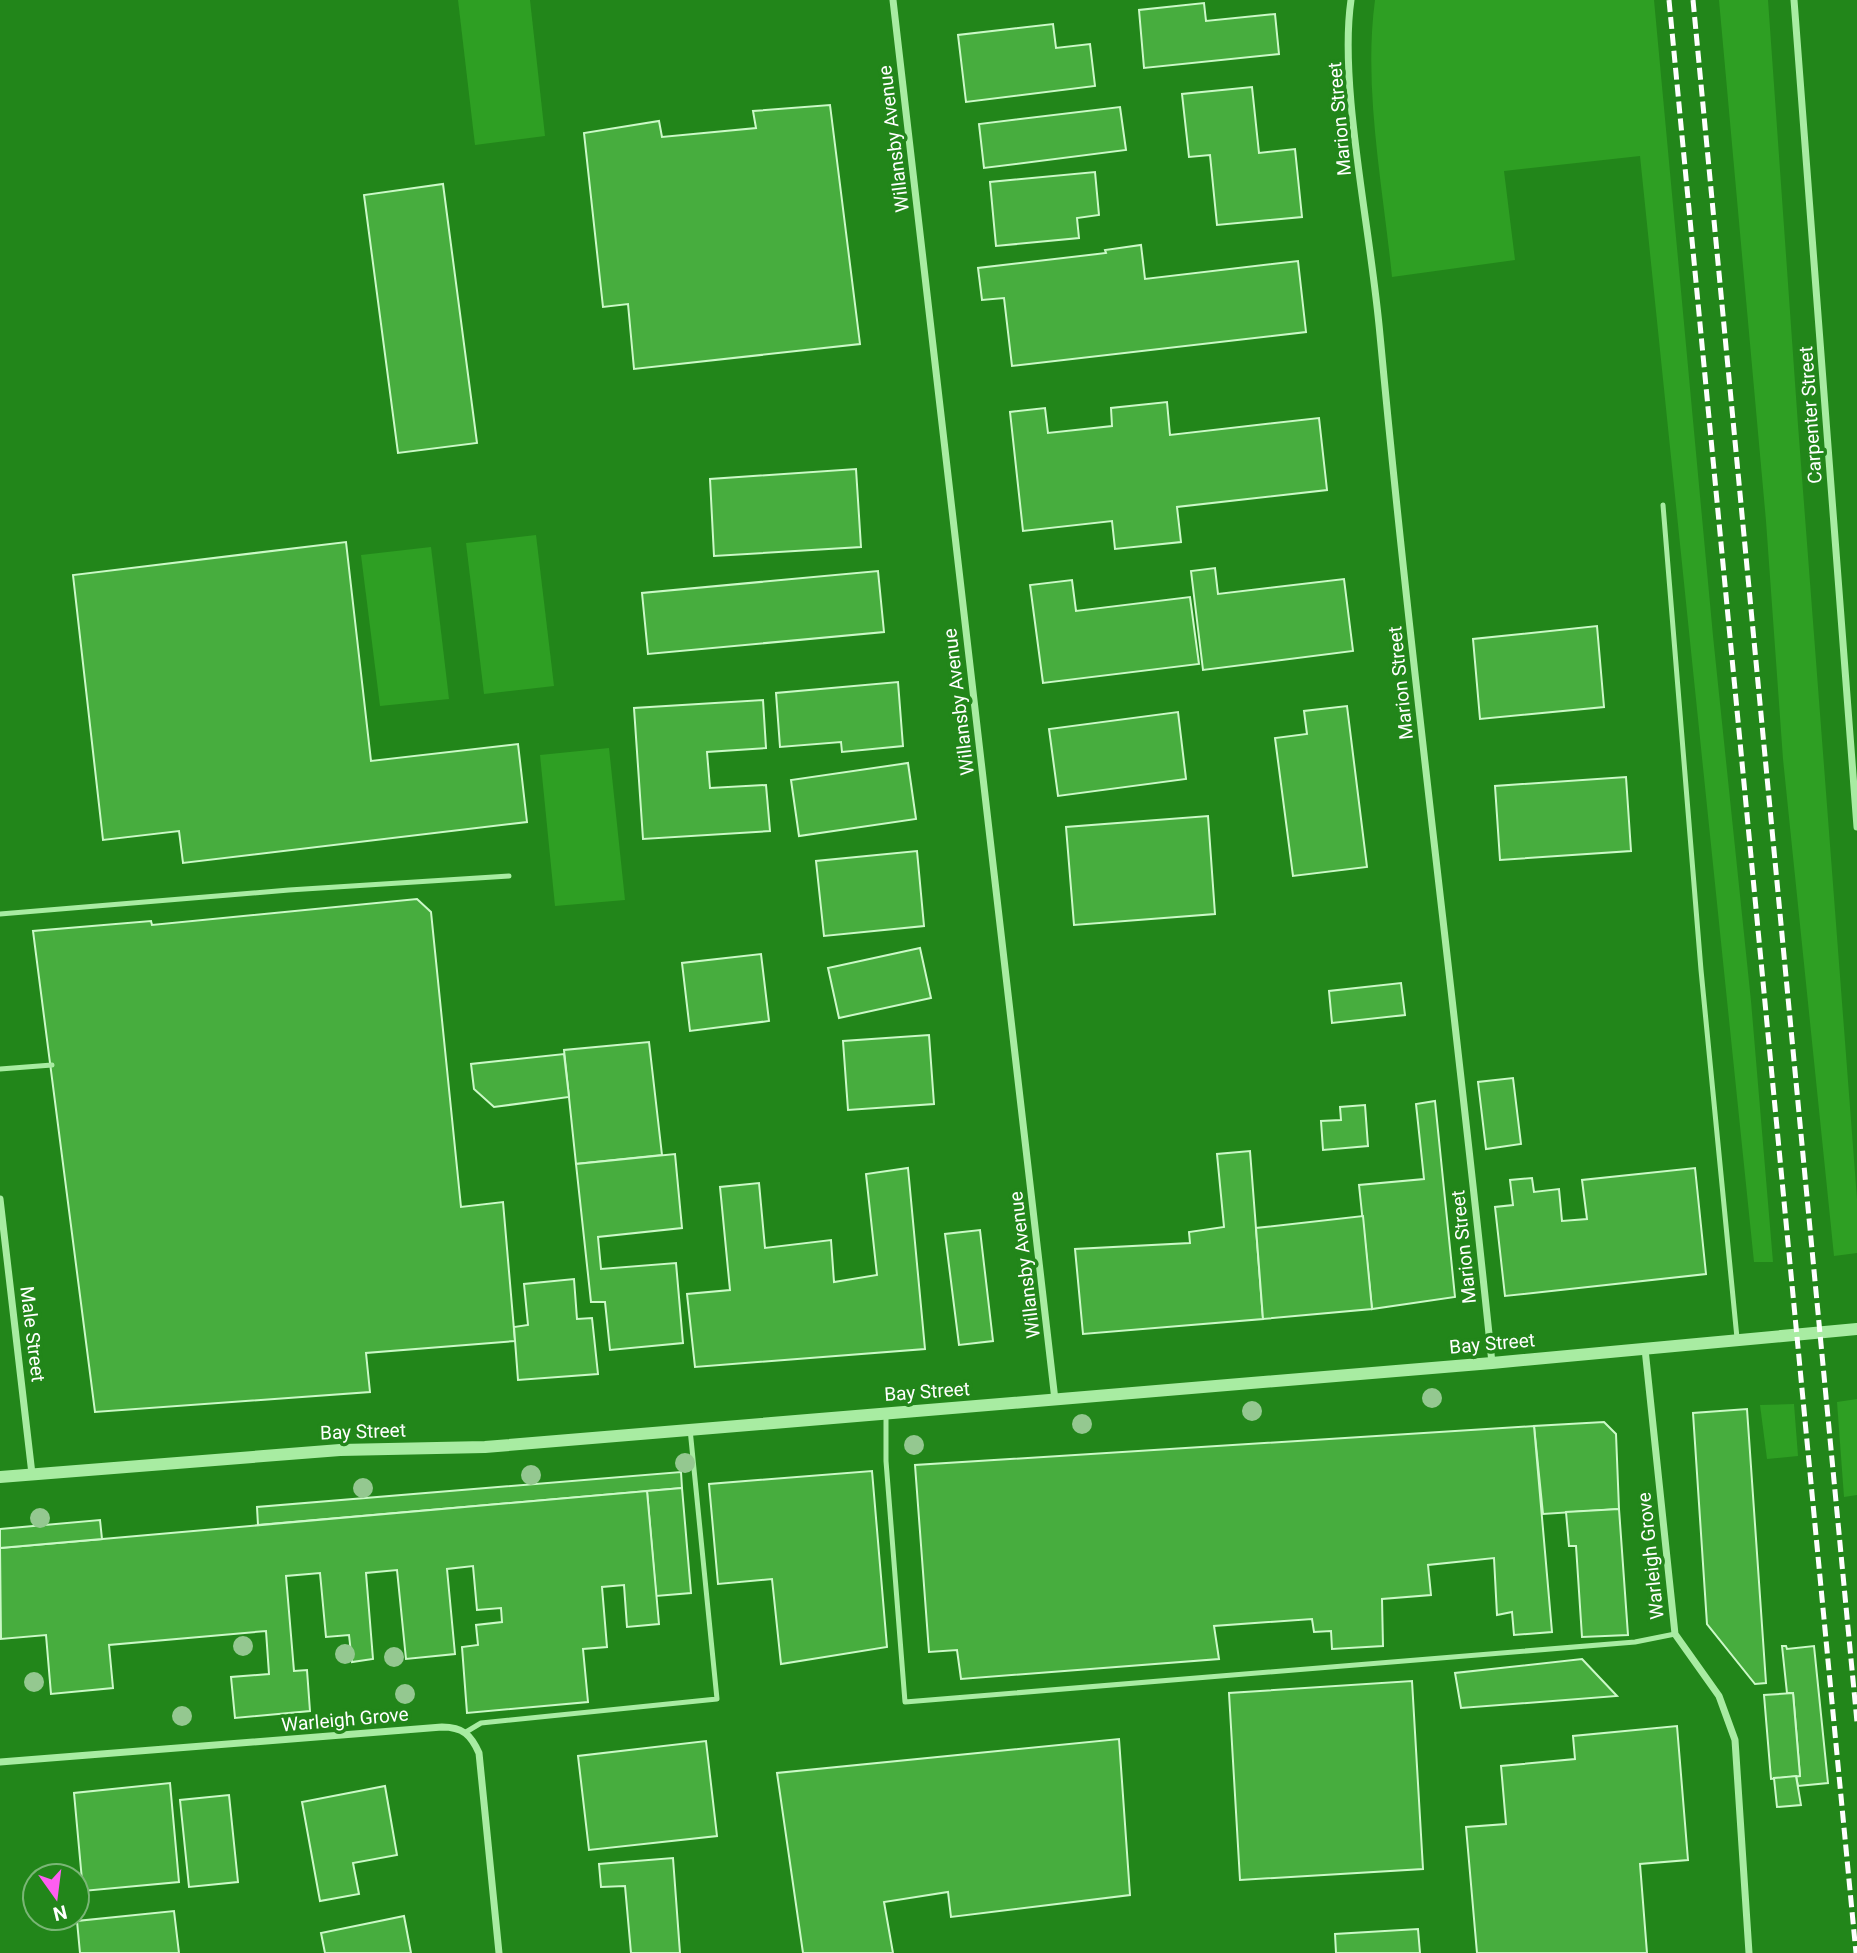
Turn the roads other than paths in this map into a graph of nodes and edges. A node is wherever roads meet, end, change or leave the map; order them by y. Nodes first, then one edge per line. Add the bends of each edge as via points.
1 (893, 0) edge
2 (1351, 0) edge
3 (1794, 0) edge
4 (1663, 505) dead end
5 (1857, 827) edge
6 (509, 876) dead end
7 (0, 914) edge
8 (52, 1065) dead end
9 (0, 1069) edge
10 (0, 1199) edge
11 (1857, 1329) edge
12 (1737, 1340) junction
13 (1645, 1349) junction
14 (1492, 1363) junction
15 (1055, 1401) junction
16 (886, 1413) junction
17 (690, 1429) junction
18 (33, 1474) junction
19 (0, 1478) edge
20 (1675, 1633) junction
21 (466, 1732) junction
22 (0, 1762) edge
23 (499, 1953) edge
24 (1749, 1953) edge

1 - 15 street, Willansby Avenue
2 - 14 street, Marion Street via 1349,75 1354,138 1380,330
3 - 5 street, Carpenter Street
4 - 12 lane
6 - 7 lane
8 - 9 lane
10 - 18 street, Male Street
11 - 12 street, Bay Street
12 - 13 street, Bay Street
13 - 14 street, Bay Street
13 - 20 street, Warleigh Grove
14 - 15 street, Bay Street
15 - 16 street, Bay Street
16 - 17 street, Bay Street
16 - 20 lane via 905,1702 1636,1642
17 - 18 street, Bay Street via 485,1447 340,1450
17 - 21 lane via 717,1699 481,1724
18 - 19 street, Bay Street
20 - 24 street, Warleigh Grove via 1719,1696 1735,1740
21 - 22 street, Warleigh Grove via 442,1727
21 - 23 street via 479,1753

